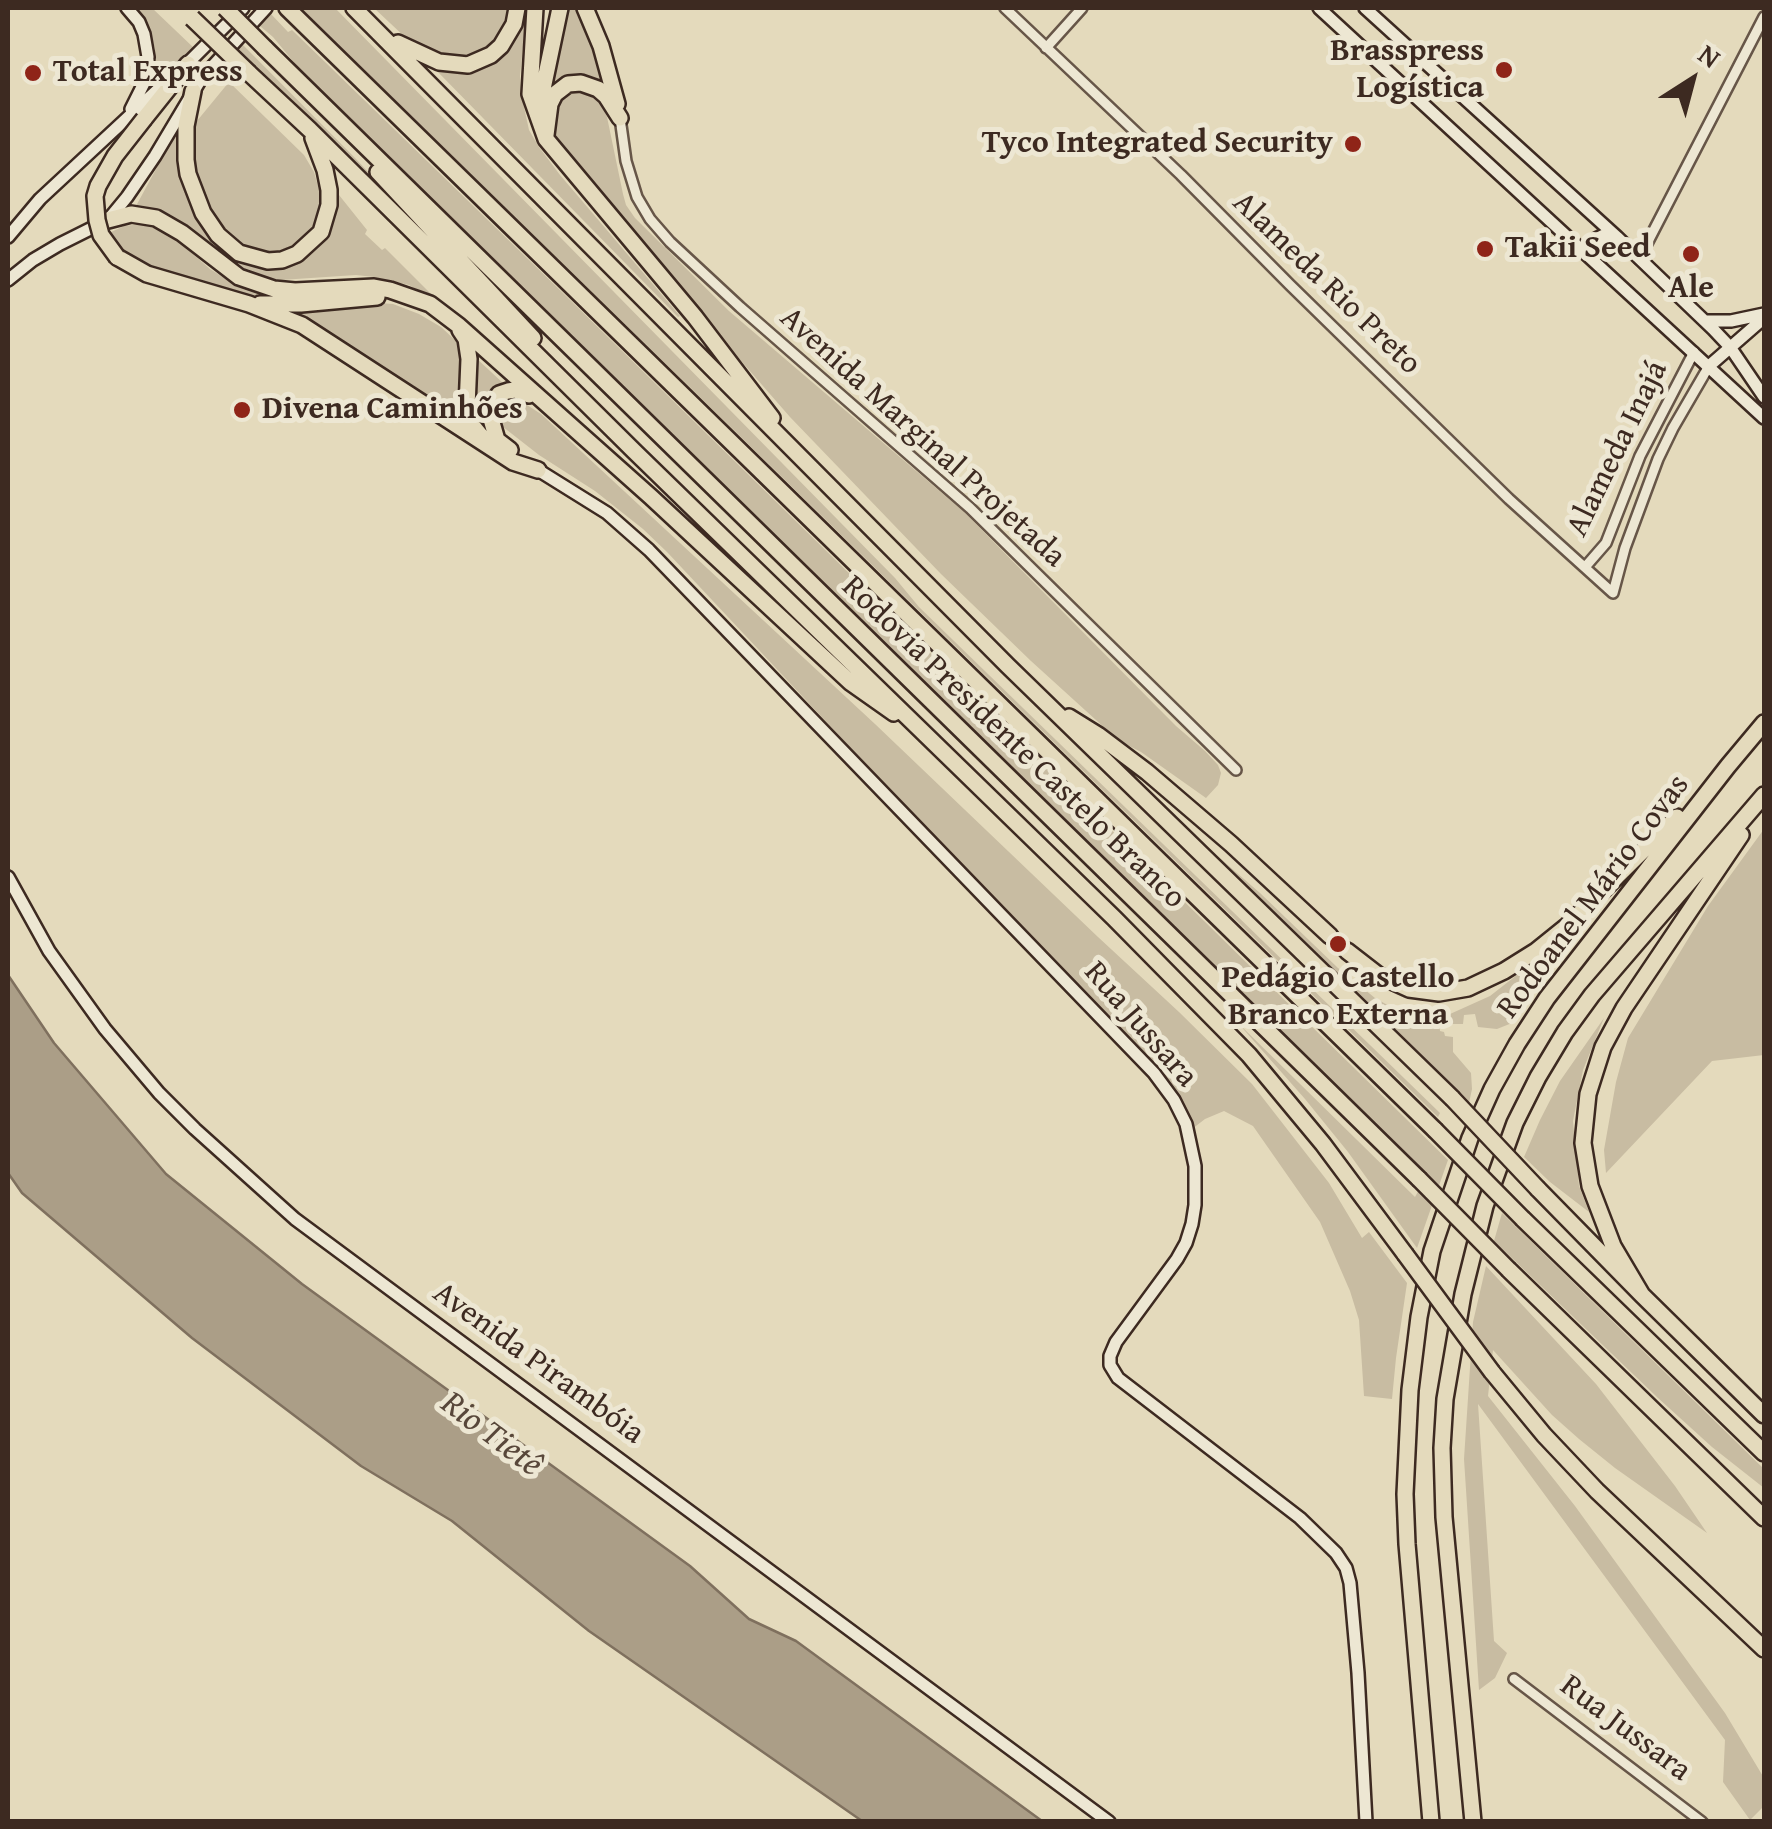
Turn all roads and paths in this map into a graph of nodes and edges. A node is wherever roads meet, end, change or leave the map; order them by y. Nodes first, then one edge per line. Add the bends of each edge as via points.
1 (127, 8) edge
2 (225, 8) edge
3 (243, 8) edge
4 (266, 8) edge
5 (354, 8) edge
6 (516, 8) edge
7 (534, 8) edge
8 (560, 8) edge
9 (584, 8) edge
10 (1005, 8) edge
11 (1082, 8) edge
12 (1319, 8) edge
13 (1365, 8) edge
14 (187, 12) edge
15 (292, 12) edge
16 (1764, 17) edge
17 (382, 34) junction
18 (1046, 48) junction
19 (188, 64) joint
20 (194, 90) junction
21 (136, 118) junction
22 (620, 118) junction
23 (310, 130) junction
24 (543, 132) junction
25 (357, 140) junction
26 (108, 220) junction
27 (8, 236) edge
28 (1617, 236) junction
29 (1640, 259) junction
30 (1594, 260) junction
31 (8, 280) edge
32 (249, 304) junction
33 (430, 304) junction
34 (1764, 316) edge
35 (1705, 321) junction
36 (458, 326) junction
37 (1730, 346) junction
38 (1694, 352) junction
39 (1709, 366) junction
40 (1764, 396) edge
41 (542, 402) junction
42 (1764, 418) edge
43 (490, 447) junction
44 (634, 451) junction
45 (538, 470) junction
46 (814, 472) junction
47 (1586, 566) junction
48 (1613, 593) joint
49 (1053, 709) junction
50 (1764, 723) edge
51 (921, 730) junction
52 (1728, 766) junction
53 (1236, 770) dead end
54 (1764, 797) edge
55 (8, 877) edge
56 (1330, 936) dead end
57 (1346, 952) dead end
58 (1642, 1295) junction
59 (1764, 1415) edge
60 (1764, 1454) edge
61 (1764, 1518) edge
62 (1764, 1648) edge
63 (1514, 1680) dead end
64 (1109, 1822) edge
65 (1366, 1822) edge
66 (1430, 1822) edge
67 (1474, 1822) edge
68 (1702, 1822) edge

1 - 21 main road via 139,22 148,57
2 - 25 highway, Rodovia Presidente Castelo Branco, bridge
3 - 19 main road
4 - 20 main road
5 - 17 highway
6 - 17 highway via 501,46 468,65 439,62
7 - 24 highway via 530,94
8 - 24 highway via 543,89
9 - 22 highway
10 - 18 street, Alameda Rio Preto
11 - 18 street
12 - 30 main road
13 - 28 main road
14 - 23 highway, bridge
15 - 60 highway, Rodovia Presidente Castelo Branco, bridge
16 - 29 street
17 - 46 highway
18 - 47 street, Alameda Rio Preto
19 - 21 highway
20 - 23 highway via 186,126 188,174 218,236 239,253 282,260 321,232 329,190
20 - 26 main road
21 - 27 main road
21 - 32 highway, bridge via 98,186 101,235 131,266
22 - 24 highway via 598,88 568,84 555,94
22 - 53 street, Avenida Marginal Projetada via 637,196 670,242 970,508
23 - 44 highway
24 - 46 highway
25 - 44 highway via 384,178
25 - 61 highway, Rodovia Presidente Castelo Branco, bridge
26 - 31 main road
26 - 33 highway via 131,214 156,218 239,277 274,289 374,288
28 - 29 main road
28 - 30 main road via 1596,239
29 - 35 main road
30 - 38 main road
32 - 33 highway via 378,297
32 - 43 highway via 302,325
33 - 36 highway
34 - 35 main road
34 - 37 main road
35 - 37 main road
36 - 41 highway
36 - 43 highway via 469,359 467,407
37 - 39 main road
37 - 40 main road
38 - 39 main road
38 - 47 street, Alameda Inajá via 1640,456 1606,542
39 - 42 main road
39 - 48 street, Alameda Inajá via 1658,459
41 - 45 highway via 508,391 491,411 497,440
41 - 51 highway via 850,682
43 - 45 highway
44 - 51 highway
45 - 65 main road, Rua Jussara via 607,513 649,550 1174,1100 1195,1166 1192,1224 1177,1259 1116,1342 1110,1365 1118,1378 1300,1518 1346,1568
46 - 49 highway
47 - 48 street, Alameda Rio Preto
49 - 56 highway via 1147,772
49 - 58 highway, bridge via 1452,1098
50 - 52 highway, Rodoanel Mário Covas
51 - 62 highway, bridge via 1249,1055 1544,1434
52 - 57 highway via 1567,926 1484,982 1452,992 1408,989
52 - 66 highway, Rodoanel Mário Covas via 1518,1044 1470,1138 1432,1251 1410,1390 1405,1494
54 - 58 highway via 1624,1008 1588,1094 1583,1144 1590,1186 1613,1246
54 - 67 highway, Rodoanel Mário Covas via 1565,1032 1515,1124 1485,1206 1463,1294 1442,1448
55 - 64 main road, Avenida Pirambóia via 48,950 104,1028 194,1128 296,1219
58 - 59 highway
63 - 68 street, Rua Jussara

